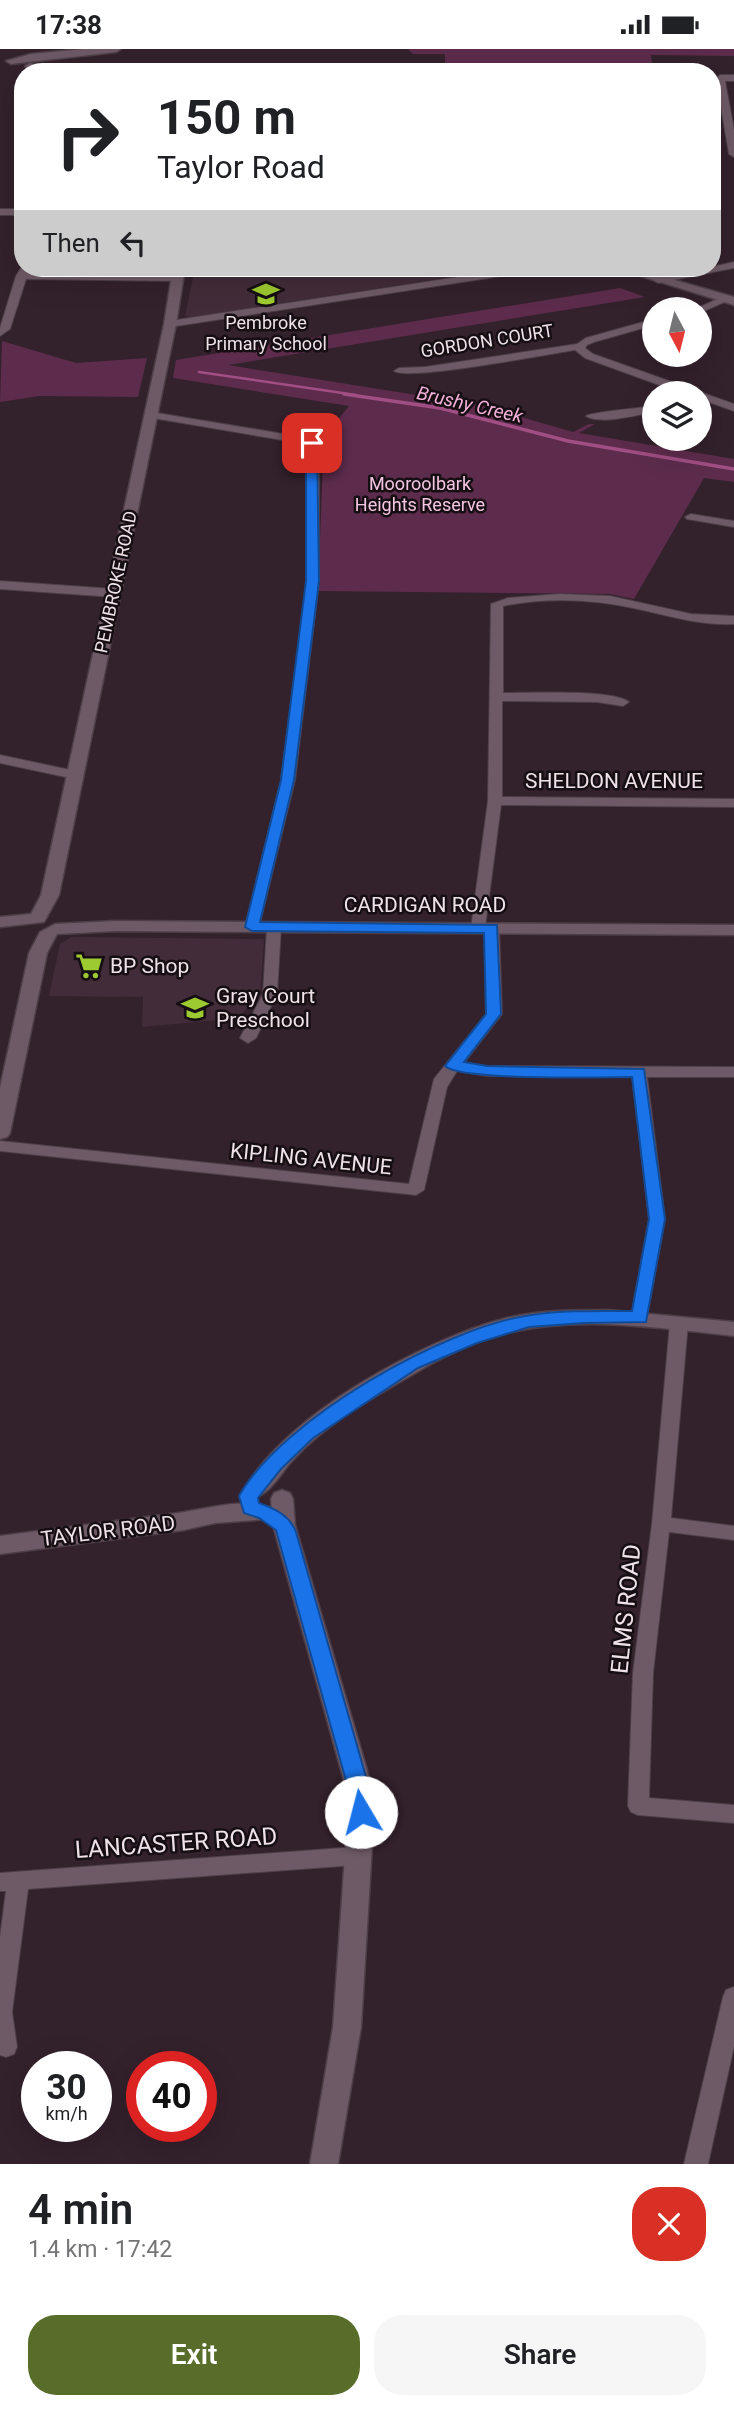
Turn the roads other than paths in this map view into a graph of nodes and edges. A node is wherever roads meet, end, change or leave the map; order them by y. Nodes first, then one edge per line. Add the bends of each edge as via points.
1 (116, 49) edge
2 (84, 52) junction
3 (34, 63) edge
4 (4, 64) edge
5 (721, 96) edge
6 (734, 154) edge
7 (21, 277) edge
8 (177, 277) edge
9 (476, 277) edge
10 (648, 277) edge
11 (672, 277) edge
12 (657, 280) junction
13 (730, 300) edge
14 (712, 306) edge
15 (170, 324) junction
16 (642, 325) edge
17 (0, 333) edge
18 (581, 346) junction
19 (400, 370) dead end
20 (657, 381) edge
21 (712, 401) edge
22 (734, 408) edge
23 (642, 411) edge
24 (151, 415) junction
25 (591, 416) dead end
26 (691, 517) dead end
27 (734, 524) edge
28 (0, 585) edge
29 (114, 593) junction
30 (734, 620) edge
31 (495, 697) junction
32 (623, 702) dead end
33 (0, 759) edge
34 (75, 775) junction
35 (495, 801) junction
36 (734, 803) edge
37 (0, 924) edge
38 (44, 925) junction
39 (252, 927) junction
40 (274, 927) junction
41 (485, 928) junction
42 (734, 930) edge
43 (248, 1038) dead end
44 (453, 1066) junction
45 (639, 1072) junction
46 (734, 1072) edge
47 (5, 1081) edge
48 (0, 1133) edge
49 (0, 1146) edge
50 (640, 1318) junction
51 (679, 1323) junction
52 (734, 1329) edge
53 (268, 1505) junction
54 (660, 1524) junction
55 (734, 1534) edge
56 (0, 1545) edge
57 (734, 1814) edge
58 (356, 1856) junction
59 (9, 1881) edge
60 (734, 1997) edge
61 (6, 2047) dead end
62 (324, 2164) edge
63 (696, 2164) edge

1 - 2 street
2 - 3 street
2 - 4 street
5 - 6 street
7 - 17 street
8 - 15 street, PEMBROKE ROAD
9 - 15 street
10 - 12 street
11 - 12 street
12 - 13 street
13 - 14 street
15 - 24 street, PEMBROKE ROAD
16 - 18 street, GORDON COURT
18 - 19 street, GORDON COURT
18 - 20 street via 589,356
21 - 22 street
23 - 25 street
24 - 29 street, PEMBROKE ROAD
24 - 39 street via 302,440 313,448 313,581 289,767
26 - 27 street
28 - 29 street
29 - 34 street, PEMBROKE ROAD
30 - 31 street via 708,621 611,600 497,604
31 - 32 street
31 - 35 street
33 - 34 street
34 - 38 street, PEMBROKE ROAD
35 - 36 street, SHELDON AVENUE
35 - 41 street
37 - 38 street, CARDIGAN ROAD
38 - 39 street, CARDIGAN ROAD
38 - 47 street
39 - 40 street, CARDIGAN ROAD
40 - 41 street, CARDIGAN ROAD
40 - 43 street via 270,994
41 - 42 street, CARDIGAN ROAD
41 - 44 street via 494,1014
44 - 45 street via 487,1071
44 - 49 street, KIPLING AVENUE via 439,1087 416,1190
45 - 46 street
45 - 50 street via 657,1219
47 - 48 street
50 - 51 street
50 - 53 street via 529,1321 471,1338 412,1363 306,1433 275,1465
51 - 52 street
51 - 54 street, ELMS ROAD
53 - 56 street, TAYLOR ROAD
53 - 58 street via 356,1777 361,1812
54 - 55 street
54 - 57 street, ELMS ROAD via 643,1673 638,1806
58 - 59 street, LANCASTER ROAD
58 - 62 street via 347,2027
59 - 61 street via 1,2012
60 - 63 street

